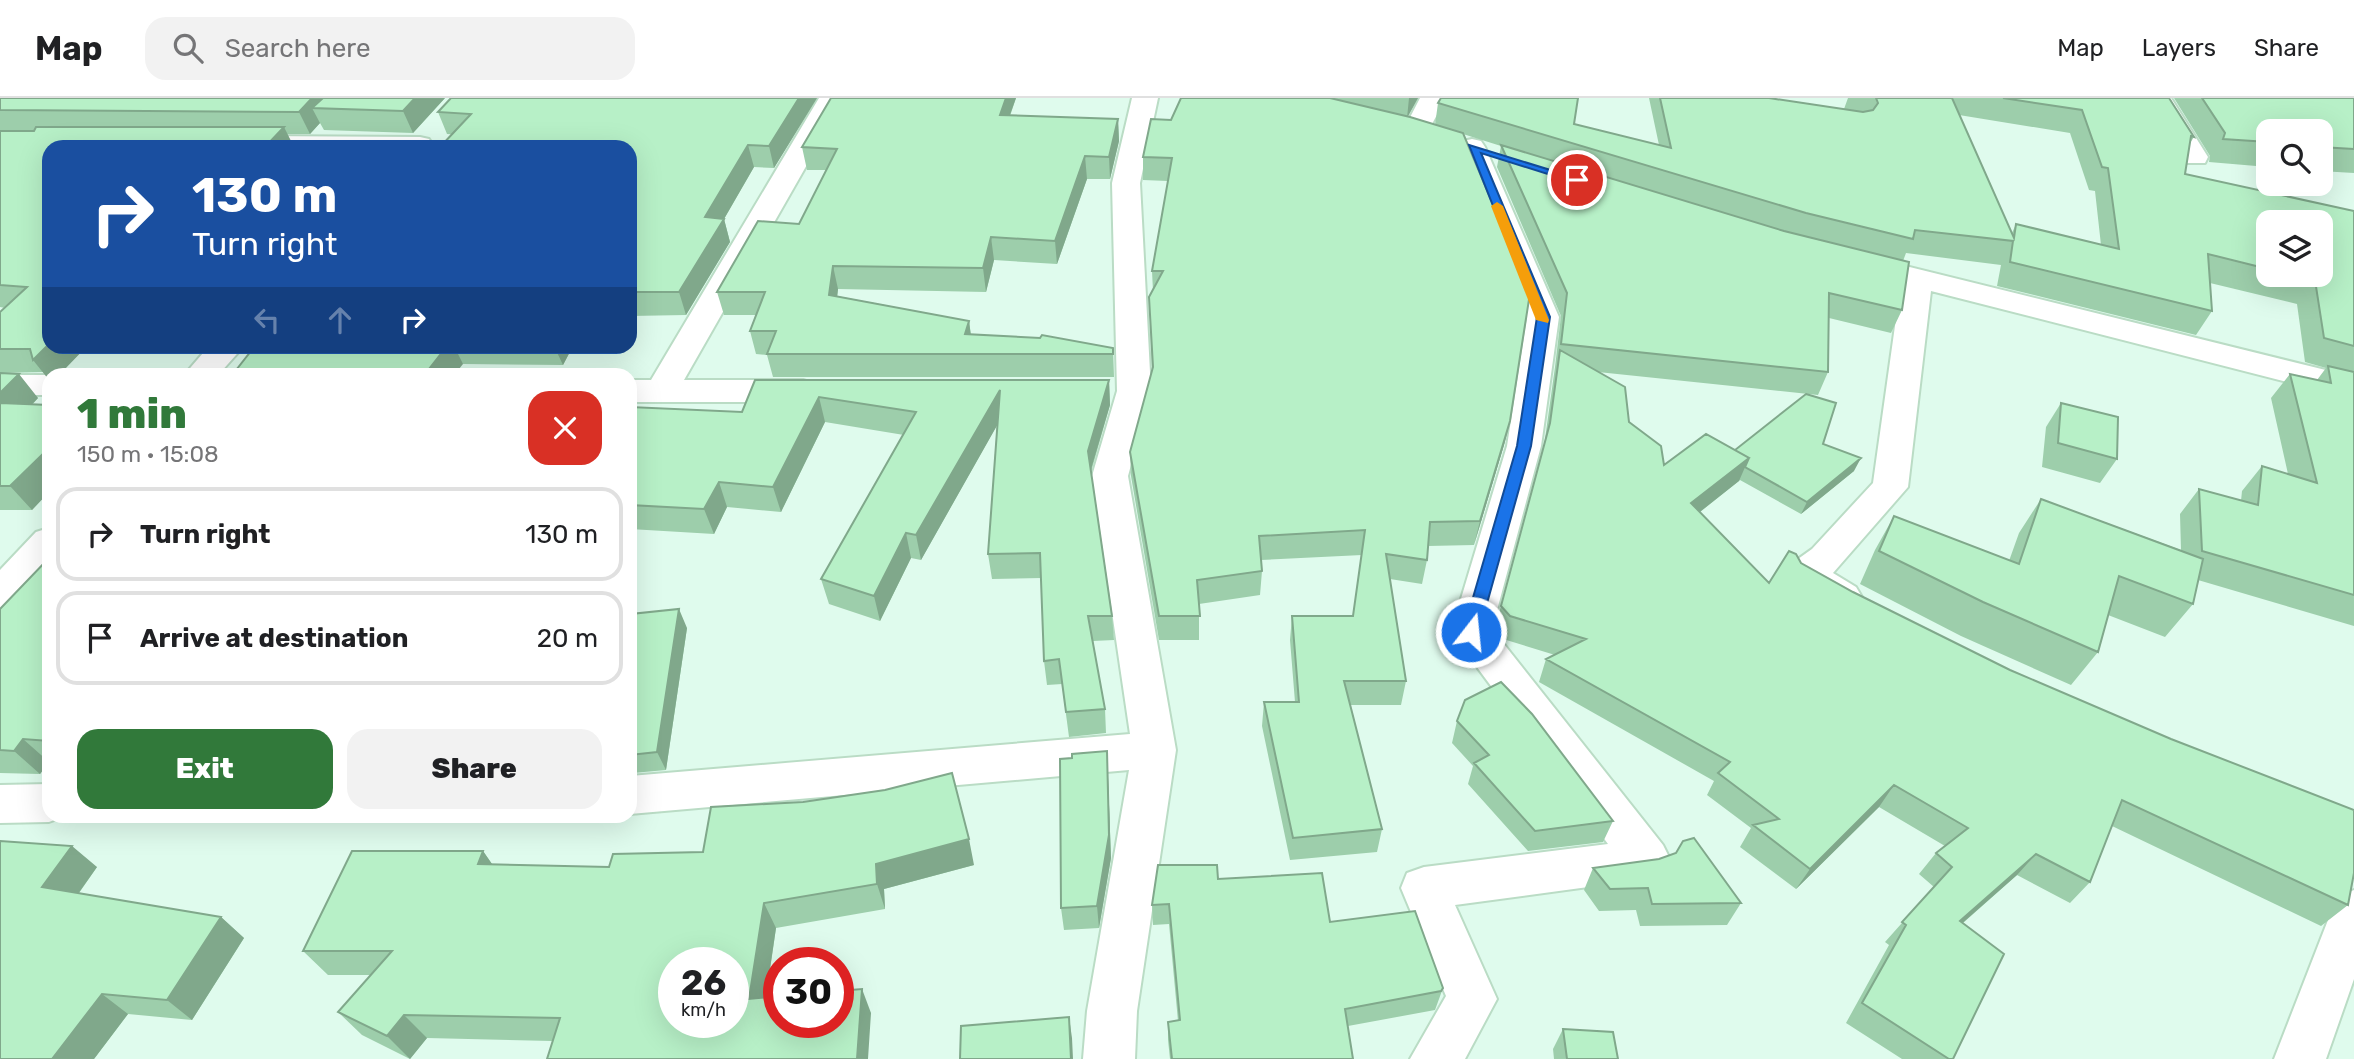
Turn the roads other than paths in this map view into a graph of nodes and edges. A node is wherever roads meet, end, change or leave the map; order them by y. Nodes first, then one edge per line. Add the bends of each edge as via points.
1 (832, 98) edge
2 (1145, 98) edge
3 (1433, 98) edge
4 (2158, 98) edge
5 (1434, 136) junction
6 (2195, 157) edge
7 (1512, 159) edge
8 (1825, 255) edge
9 (1917, 278) junction
10 (220, 354) edge
11 (207, 368) edge
12 (0, 385) edge
13 (42, 385) edge
14 (2354, 388) edge
15 (645, 391) edge
16 (828, 391) edge
17 (42, 549) edge
18 (0, 595) edge
19 (1881, 617) edge
20 (1154, 750) junction
21 (637, 794) edge
22 (42, 803) edge
23 (0, 804) edge
24 (2354, 912) edge
25 (1110, 1035) edge
26 (1122, 1059) edge
27 (1436, 1059) edge
28 (2300, 1059) edge

1 - 15 street
2 - 20 street via 1126,183 1120,391 1110,476
3 - 5 street
4 - 6 street
5 - 7 street
5 - 27 street via 1543,317 1524,446 1471,632 1647,859 1424,888 1472,999
8 - 9 street
9 - 14 street
9 - 19 street via 1890,487 1825,559 1805,574
10 - 11 street
12 - 13 street
15 - 16 street
17 - 18 street
20 - 21 street
20 - 25 street
22 - 23 street
24 - 28 street
25 - 26 street

